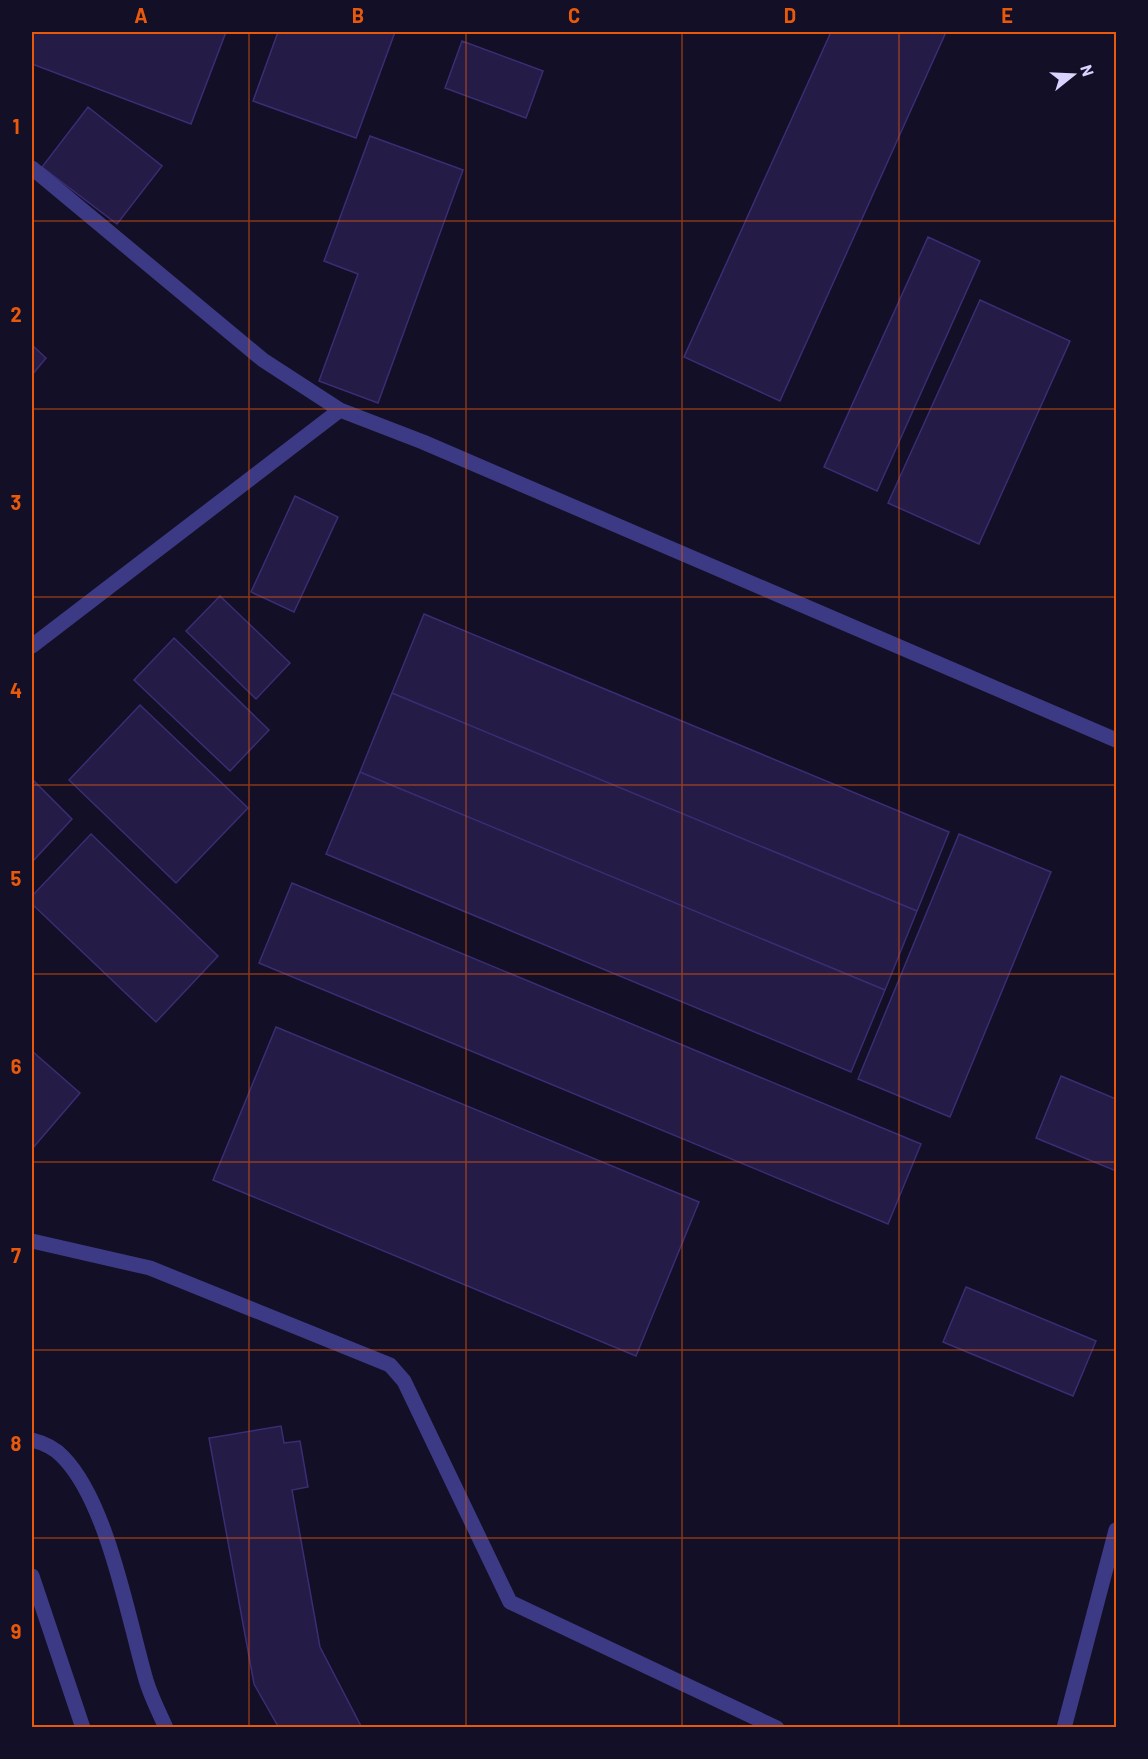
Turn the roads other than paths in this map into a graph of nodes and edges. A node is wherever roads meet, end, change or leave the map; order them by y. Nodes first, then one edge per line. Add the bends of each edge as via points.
1 (32, 168) edge
2 (340, 410) junction
3 (32, 646) edge
4 (1116, 740) edge
5 (32, 1241) edge
6 (32, 1440) edge
7 (1116, 1530) edge
8 (32, 1576) edge
9 (83, 1728) edge
10 (166, 1728) edge
11 (777, 1728) edge
12 (1064, 1728) edge

1 - 2 street via 263,360
2 - 3 street
2 - 4 street via 423,442
5 - 11 street via 150,1268 390,1365 404,1381 510,1602
6 - 10 street via 47,1444 64,1457 83,1484 111,1550 147,1684
7 - 12 street
8 - 9 street

